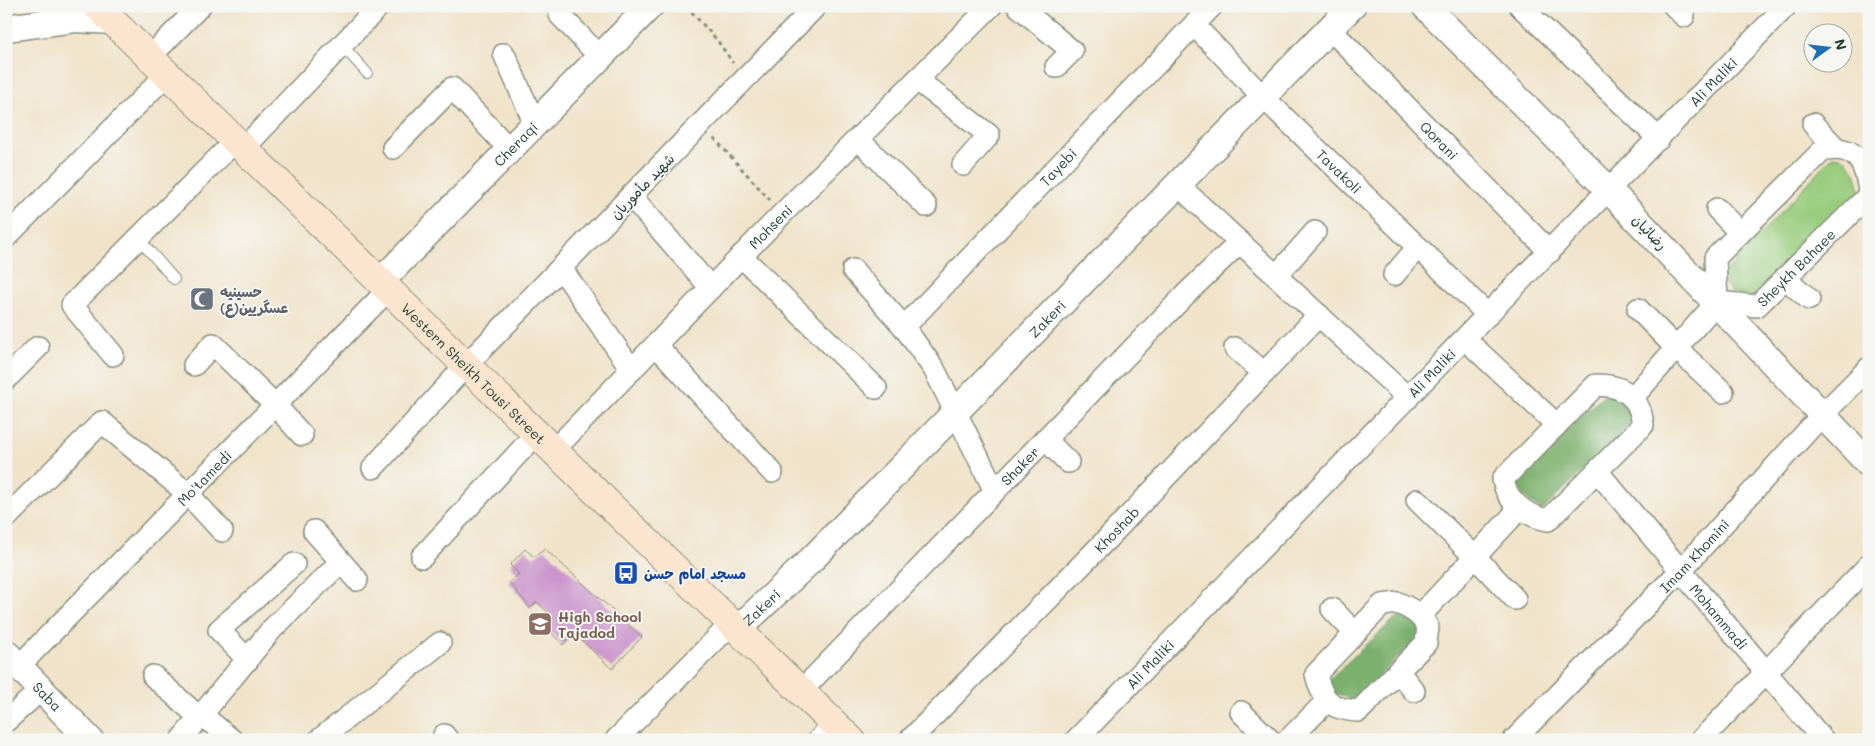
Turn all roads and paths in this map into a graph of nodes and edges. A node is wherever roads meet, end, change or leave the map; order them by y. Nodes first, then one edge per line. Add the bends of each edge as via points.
1 (24, 6) edge
2 (200, 6) edge
3 (379, 6) edge
4 (559, 6) edge
5 (650, 6) edge
6 (686, 6) edge
7 (816, 6) edge
8 (991, 6) edge
9 (1018, 6) edge
10 (1212, 6) edge
11 (1352, 6) edge
12 (1425, 6) edge
13 (1520, 6) edge
14 (1786, 6) edge
15 (105, 14) edge
16 (1194, 25) junction
17 (6, 27) edge
18 (1330, 30) junction
19 (342, 45) junction
20 (504, 54) dead end
21 (600, 57) junction
22 (159, 66) junction
23 (1056, 68) dead end
24 (367, 73) dead end
25 (745, 80) junction
26 (917, 80) junction
27 (1263, 97) junction
28 (535, 124) junction
29 (1813, 124) dead end
30 (702, 125) junction
31 (858, 138) junction
32 (1659, 139) junction
33 (240, 144) junction
34 (393, 148) dead end
35 (1836, 148) junction
36 (510, 150) junction
37 (1863, 152) edge
38 (963, 165) dead end
39 (1178, 185) junction
40 (1868, 186) edge
41 (1609, 190) junction
42 (1869, 194) edge
43 (631, 196) junction
44 (926, 206) dead end
45 (1717, 209) dead end
46 (782, 213) junction
47 (1315, 232) dead end
48 (1740, 232) junction
49 (6, 237) edge
50 (138, 238) junction
51 (1240, 242) junction
52 (1418, 247) junction
53 (1550, 252) junction
54 (741, 256) junction
55 (561, 268) junction
56 (853, 270) dead end
57 (1394, 275) dead end
58 (1276, 276) junction
59 (1785, 278) junction
60 (174, 279) dead end
61 (385, 285) junction
62 (710, 288) junction
63 (1809, 299) dead end
64 (1717, 302) junction
65 (1638, 309) dead end
66 (1319, 315) junction
67 (1488, 315) junction
68 (904, 327) junction
69 (1465, 339) junction
70 (656, 345) junction
71 (38, 347) dead end
72 (1235, 348) dead end
73 (1677, 349) junction
74 (113, 355) dead end
75 (194, 365) dead end
76 (466, 365) junction
77 (1869, 368) edge
78 (632, 370) junction
79 (1264, 373) junction
80 (6, 380) edge
81 (876, 388) dead end
82 (1723, 392) dead end
83 (1633, 397) junction
84 (1408, 398) junction
85 (275, 406) junction
86 (957, 412) junction
87 (1822, 415) junction
88 (1557, 425) junction
89 (302, 435) dead end
90 (1046, 439) junction
91 (546, 442) junction
92 (1068, 462) dead end
93 (1869, 464) edge
94 (373, 468) dead end
95 (1596, 471) junction
96 (772, 472) dead end
97 (995, 491) junction
98 (188, 494) junction
99 (1417, 500) dead end
100 (1520, 508) junction
101 (6, 518) edge
102 (222, 531) dead end
103 (314, 531) dead end
104 (422, 557) dead end
105 (1475, 557) junction
106 (341, 562) junction
107 (294, 564) dead end
108 (1869, 564) edge
109 (1681, 570) junction
110 (357, 580) dead end
111 (1515, 599) dead end
112 (1332, 609) dead end
113 (1420, 615) junction
114 (735, 626) junction
115 (1355, 633) junction
116 (440, 643) dead end
117 (13, 660) edge
118 (248, 660) junction
119 (1398, 671) junction
120 (1765, 673) junction
121 (153, 676) dead end
122 (42, 689) junction
123 (801, 691) junction
124 (1414, 691) dead end
125 (1327, 701) junction
126 (1240, 712) dead end
127 (201, 717) junction
128 (6, 721) edge
129 (834, 734) edge
130 (90, 740) edge
131 (181, 740) edge
132 (232, 740) edge
133 (319, 740) edge
134 (616, 740) edge
135 (910, 740) edge
136 (1076, 740) edge
137 (1270, 740) edge
138 (1288, 740) edge
139 (1514, 740) edge
140 (1702, 740) edge
141 (1823, 740) edge

1 - 17 street
2 - 22 street
3 - 19 street
4 - 21 street via 560,15
5 - 21 street, Cheraqi
6 - 25 path via 717,40
7 - 25 street, شهید مأموریان
8 - 26 street, Mohseni
9 - 23 street via 1072,51
10 - 16 street, Tayebi
11 - 18 street, Zakeri
12 - 41 street, رضائیان
13 - 32 street
14 - 32 street, Ali Maliki
15 - 17 street
15 - 22 main road, Western Sheikh Tousi Street
16 - 27 street, Tavakoli
16 - 68 street, Tayebi
18 - 27 street, Zakeri
18 - 53 street, Qorani
19 - 24 lane
19 - 33 street
20 - 28 street
21 - 28 street, Cheraqi
22 - 33 main road, Western Sheikh Tousi Street
22 - 49 street
25 - 30 street, شهید مأموریان
26 - 31 street, Mohseni
26 - 38 street via 989,135
27 - 39 street, Zakeri
27 - 52 street, Tavakoli
28 - 36 street, Cheraqi
29 - 35 street
30 - 43 street, شهید مأموریان
30 - 46 path
31 - 44 street
31 - 46 street, Mohseni
32 - 41 street, Ali Maliki
33 - 50 street
33 - 61 main road, Western Sheikh Tousi Street
34 - 36 street via 452,88
35 - 37 street
35 - 48 street via 1822,151
36 - 61 street, Cheraqi
37 - 40 street, Sheykh Bahaee
39 - 51 street
39 - 86 street, Zakeri
40 - 42 street, Sheykh Bahaee
41 - 53 street, Ali Maliki
41 - 64 street, رضائیان
42 - 59 street, Sheykh Bahaee
43 - 55 street, شهید مأموریان
43 - 62 street
45 - 48 street
46 - 54 street, Mohseni
47 - 58 street
48 - 64 street via 1715,258
50 - 60 lane
50 - 74 street via 72,305
51 - 58 street
51 - 90 street, Shaker
52 - 57 street
52 - 67 street, Tavakoli
53 - 67 street, Ali Maliki
54 - 62 street, Mohseni
54 - 81 street
55 - 76 street, شهید مأموریان
55 - 78 street
56 - 68 street
58 - 66 street
59 - 63 street
59 - 64 street, Sheykh Bahaee via 1757,306
61 - 76 main road, Western Sheikh Tousi Street
61 - 85 street, Mo'tamedi
62 - 70 street, Mohseni
64 - 73 street
64 - 87 street, رضائیان
65 - 73 street
66 - 79 street, Khoshab
66 - 84 street
67 - 69 street, Ali Maliki
68 - 86 street via 934,369
69 - 84 street, Ali Maliki
69 - 88 street
70 - 78 street, Mohseni
70 - 96 street
71 - 80 street
72 - 79 street
73 - 82 street
73 - 83 street
75 - 85 street via 213,344
76 - 91 main road, Western Sheikh Tousi Street
76 - 94 street, شهید مأموریان
77 - 87 street, Imam Khomini
78 - 91 street, Mohseni
79 - 135 street, Khoshab
83 - 88 street via 1610,385 1596,385
83 - 95 street via 1641,410 1643,425
84 - 136 street, Ali Maliki
85 - 89 street
85 - 98 street, Mo'tamedi
86 - 97 street
86 - 114 street, Zakeri via 812,559
87 - 93 street, رضائیان
87 - 109 street, Imam Khomini
88 - 100 street via 1503,479 1508,496
90 - 92 street
90 - 97 street, Shaker
91 - 104 street, Mohseni
91 - 114 main road, Western Sheikh Tousi Street
95 - 100 street via 1548,520 1536,518
95 - 109 street, Mohammadi
97 - 123 street, Shaker
98 - 101 street via 102,422
98 - 102 street
98 - 117 street, Mo'tamedi
99 - 105 street
100 - 105 street
103 - 106 street
105 - 111 street
105 - 113 street
106 - 110 street
106 - 118 street via 272,629
107 - 118 street via 218,630
108 - 120 street
109 - 120 street, Mohammadi
109 - 139 street, Imam Khomini
112 - 115 street
113 - 115 street via 1398,603 1382,605
113 - 119 street via 1428,626 1426,643
114 - 123 main road, Western Sheikh Tousi Street
114 - 134 street
115 - 125 street via 1316,674 1318,686
116 - 133 street
117 - 122 street, Saba
118 - 127 street
119 - 124 street
119 - 125 street via 1360,711 1346,710
120 - 140 street
120 - 141 street, Mohammadi
121 - 127 street
122 - 128 street
122 - 130 street, Saba
123 - 129 main road, Western Sheikh Tousi Street
125 - 138 street
126 - 137 street
127 - 131 street
127 - 132 street

